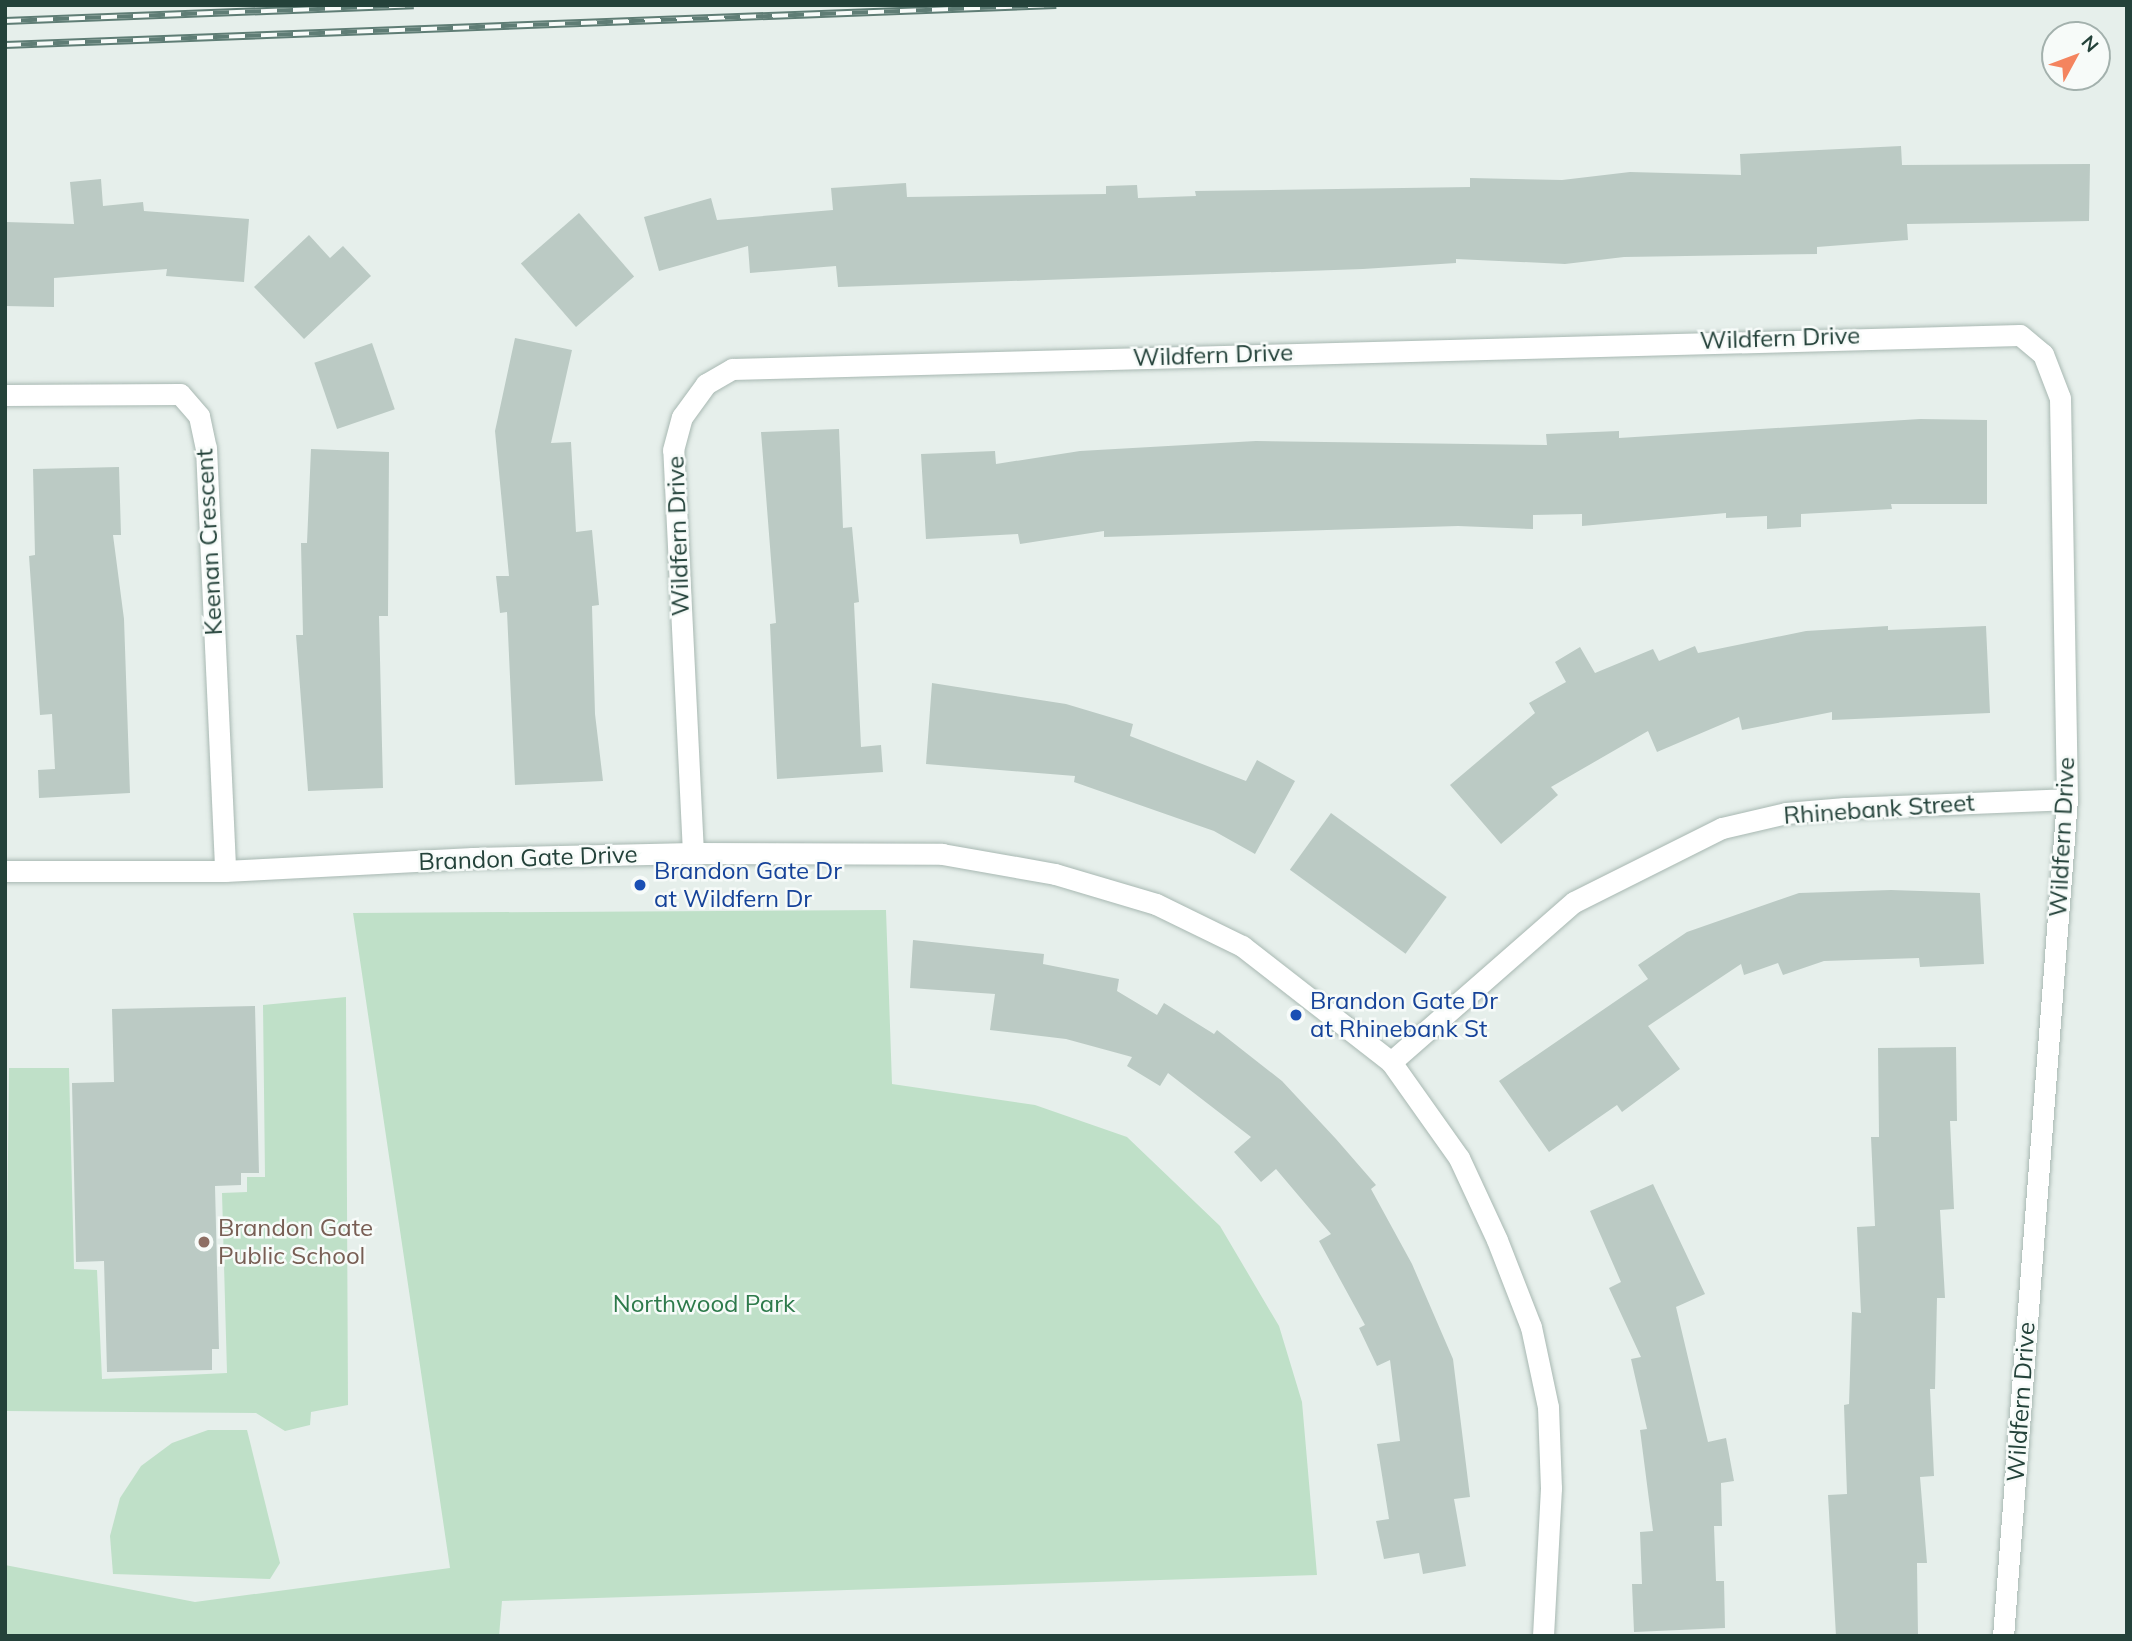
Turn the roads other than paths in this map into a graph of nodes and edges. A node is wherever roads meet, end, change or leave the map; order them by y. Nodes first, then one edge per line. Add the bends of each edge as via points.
1 (5, 395) edge
2 (2067, 799) junction
3 (693, 853) junction
4 (5, 871) edge
5 (225, 872) junction
6 (1391, 1062) junction
7 (1543, 1636) edge
8 (2003, 1636) edge

1 - 5 street, Keenan Crescent via 180,394 199,416 206,448
2 - 3 street, Wildfern Drive via 2060,398 2043,354 2020,335 732,369 706,384 690,406 673,450
2 - 6 street, Rhinebank Street via 1845,808 1786,813 1722,828 1574,902
2 - 8 street, Wildfern Drive
3 - 5 street, Brandon Gate Drive via 472,858
3 - 6 street, Brandon Gate Drive via 942,854 1055,874 1156,904 1242,946
4 - 5 street, Brandon Gate Drive
6 - 7 street, Brandon Gate Drive via 1459,1158 1531,1327 1548,1408 1551,1474

